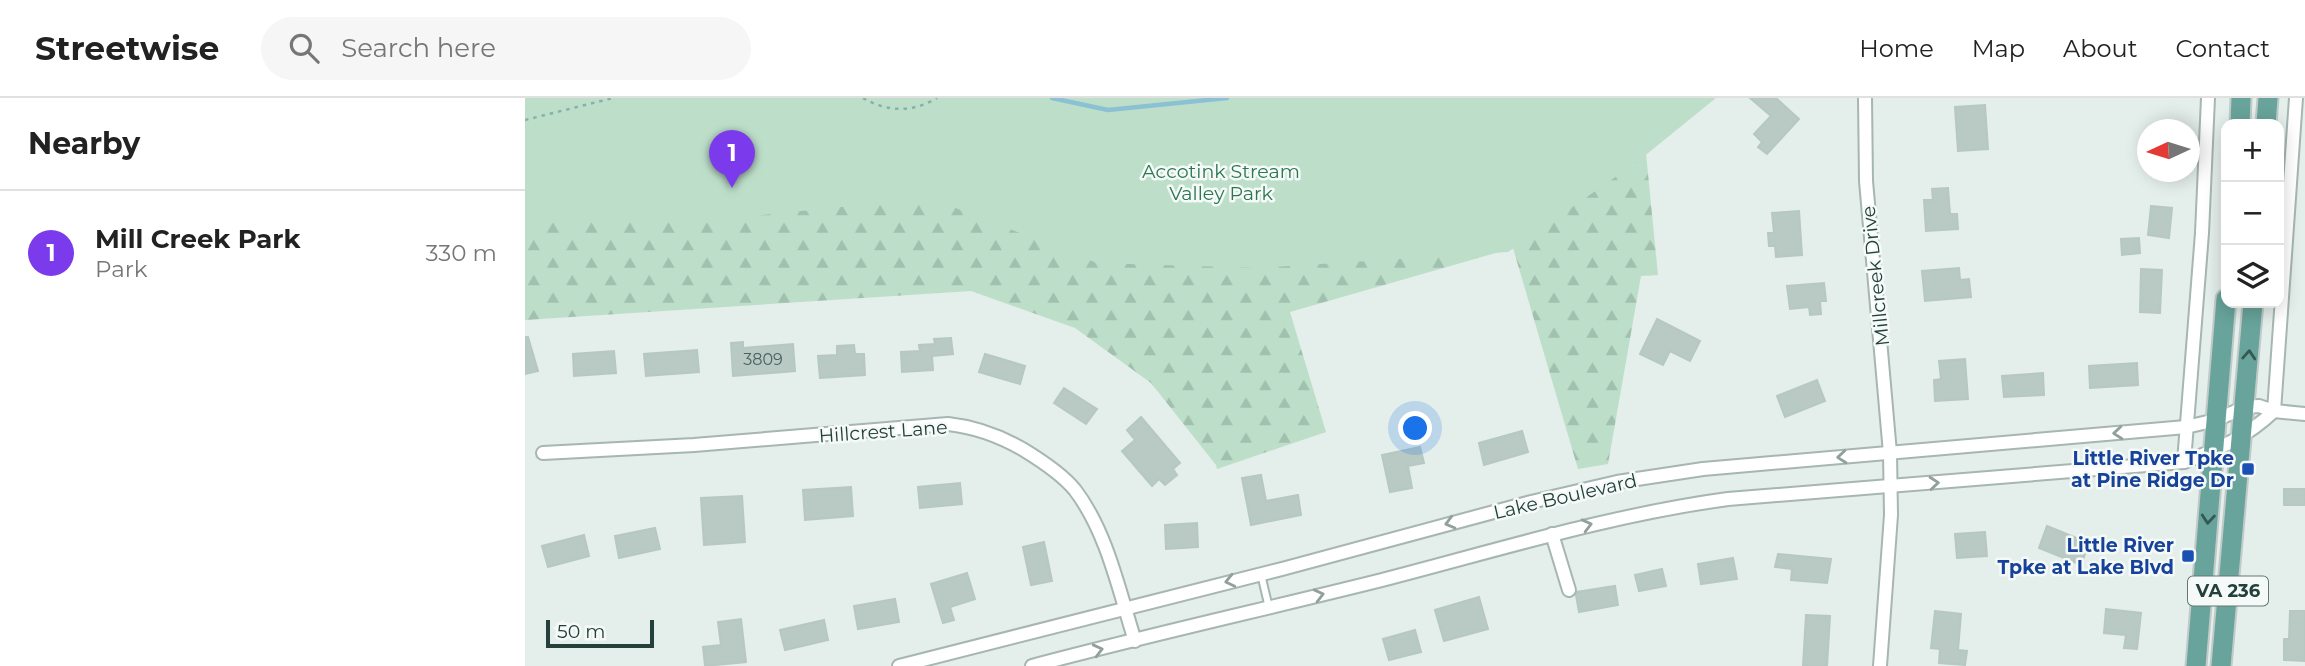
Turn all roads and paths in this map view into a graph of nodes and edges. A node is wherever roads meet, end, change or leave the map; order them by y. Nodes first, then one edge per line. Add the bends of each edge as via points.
1 (613, 98) edge
2 (863, 98) edge
3 (937, 98) edge
4 (1865, 98) edge
5 (2208, 98) edge
6 (2241, 98) edge
7 (2268, 98) edge
8 (2296, 98) edge
9 (2240, 119) edge
10 (2266, 119) edge
11 (525, 120) edge
12 (2225, 308) edge
13 (2253, 308) edge
14 (2245, 407) junction
15 (2274, 411) junction
16 (2305, 414) edge
17 (2216, 419) junction
18 (2186, 427) junction
19 (2243, 435) junction
20 (2215, 451) junction
21 (543, 453) dead end
22 (1890, 453) junction
23 (2184, 462) junction
24 (1891, 486) junction
25 (1552, 534) junction
26 (1261, 574) junction
27 (1569, 590) dead end
28 (1125, 608) junction
29 (1269, 608) junction
30 (1135, 641) junction
31 (1040, 665) edge
32 (899, 666) edge
33 (1879, 666) edge
34 (2196, 666) edge
35 (2221, 666) edge

1 - 11 path
2 - 3 path via 881,107 904,110
4 - 22 street, Millcreek Drive via 1866,181
5 - 18 street via 2203,233
6 - 9 main road
7 - 10 main road
8 - 15 street
12 - 17 main road, VA 236
14 -> 13 main road, VA 236
14 - 15 street
14 - 17 street, Lake Boulevard
14 - 19 main road, VA 236
15 - 16 street
15 - 19 street, Lake Boulevard
17 - 18 street, Lake Boulevard
17 - 20 main road, VA 236
18 -> 22 street, Lake Boulevard
18 - 23 street
19 - 20 street, Lake Boulevard
19 - 35 main road, VA 236
20 - 23 street, Lake Boulevard
20 -> 34 main road, VA 236
21 - 28 street, Hillcrest Lane via 967,426 1036,457 1073,489 1100,538
22 - 24 street, Millcreek Drive
22 -> 26 street, Lake Boulevard via 1703,469 1617,482
24 -> 23 street, Lake Boulevard
25 -> 24 street, Lake Boulevard via 1683,505
24 - 33 street
25 - 27 street
29 -> 25 street, Lake Boulevard
26 -> 28 street, Lake Boulevard
26 - 29 lane
28 - 30 street, Hillcrest Lane
28 - 32 street, Lake Boulevard
29 - 30 street, Lake Boulevard
31 -> 30 street, Lake Boulevard

